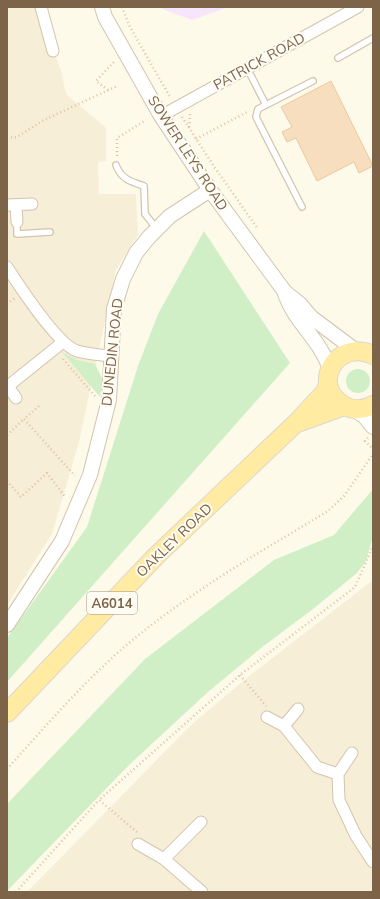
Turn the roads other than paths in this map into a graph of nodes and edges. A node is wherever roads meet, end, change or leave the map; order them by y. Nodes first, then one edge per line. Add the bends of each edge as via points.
1 (41, 7) edge
2 (102, 7) edge
3 (358, 7) edge
4 (373, 38) edge
5 (53, 51) dead end
6 (338, 58) dead end
7 (247, 68) junction
8 (313, 81) dead end
9 (266, 104) junction
10 (161, 116) junction
11 (116, 165) road end
12 (210, 190) junction
13 (32, 204) dead end
14 (12, 205) edge
15 (302, 207) dead end
16 (17, 222) joint
17 (157, 229) junction
18 (50, 232) dead end
19 (7, 268) edge
20 (285, 292) junction
21 (59, 345) junction
22 (368, 352) edge
23 (111, 356) junction
24 (329, 377) junction
25 (8, 386) edge
26 (16, 398) dead end
27 (373, 404) edge
28 (349, 407) junction
29 (296, 423) junction
30 (373, 427) edge
31 (7, 625) edge
32 (298, 709) dead end
33 (7, 713) edge
34 (267, 716) road end
35 (284, 726) junction
36 (352, 753) dead end
37 (338, 774) junction
38 (201, 822) dead end
39 (138, 844) road end
40 (164, 859) junction
41 (373, 862) edge
42 (202, 892) edge

1 - 5 street
2 - 10 street, SOWER LEYS ROAD via 105,17
3 - 7 street, PATRICK ROAD
4 - 6 lane
7 - 9 lane
7 - 10 street, PATRICK ROAD
8 - 9 lane
9 - 15 lane via 258,109 256,117
10 - 12 street, SOWER LEYS ROAD
11 - 17 lane via 119,173 128,181 144,186 145,214
12 - 17 street, DUNEDIN ROAD via 170,216
12 - 20 street, SOWER LEYS ROAD
13 - 14 street
14 - 16 street
16 - 18 lane via 17,234
17 - 23 street, DUNEDIN ROAD via 136,253 122,279 114,309
19 - 21 street
20 - 22 street, SOWER LEYS ROAD via 311,317
20 - 24 street, SOWER LEYS ROAD via 290,307 325,353
21 - 23 street via 77,351
21 - 25 street
22 - 24 main road, OAKLEY ROAD / A6014 via 345,353 336,359
23 - 31 street, DUNEDIN ROAD via 108,407 90,475 62,541
24 - 28 main road via 332,394 338,402
24 - 29 main road, OAKLEY ROAD / A6014 via 325,392
25 - 26 street
27 - 28 main road, OAKLEY ROAD / A6014 via 368,408
28 - 29 main road, OAKLEY ROAD / A6014
28 - 30 street via 364,416
29 - 33 main road, OAKLEY ROAD / A6014 via 156,556
32 - 35 street
34 - 35 street
35 - 37 street via 317,767
36 - 37 street
37 - 41 street via 339,800 356,836
38 - 40 street
39 - 40 street
40 - 42 street

